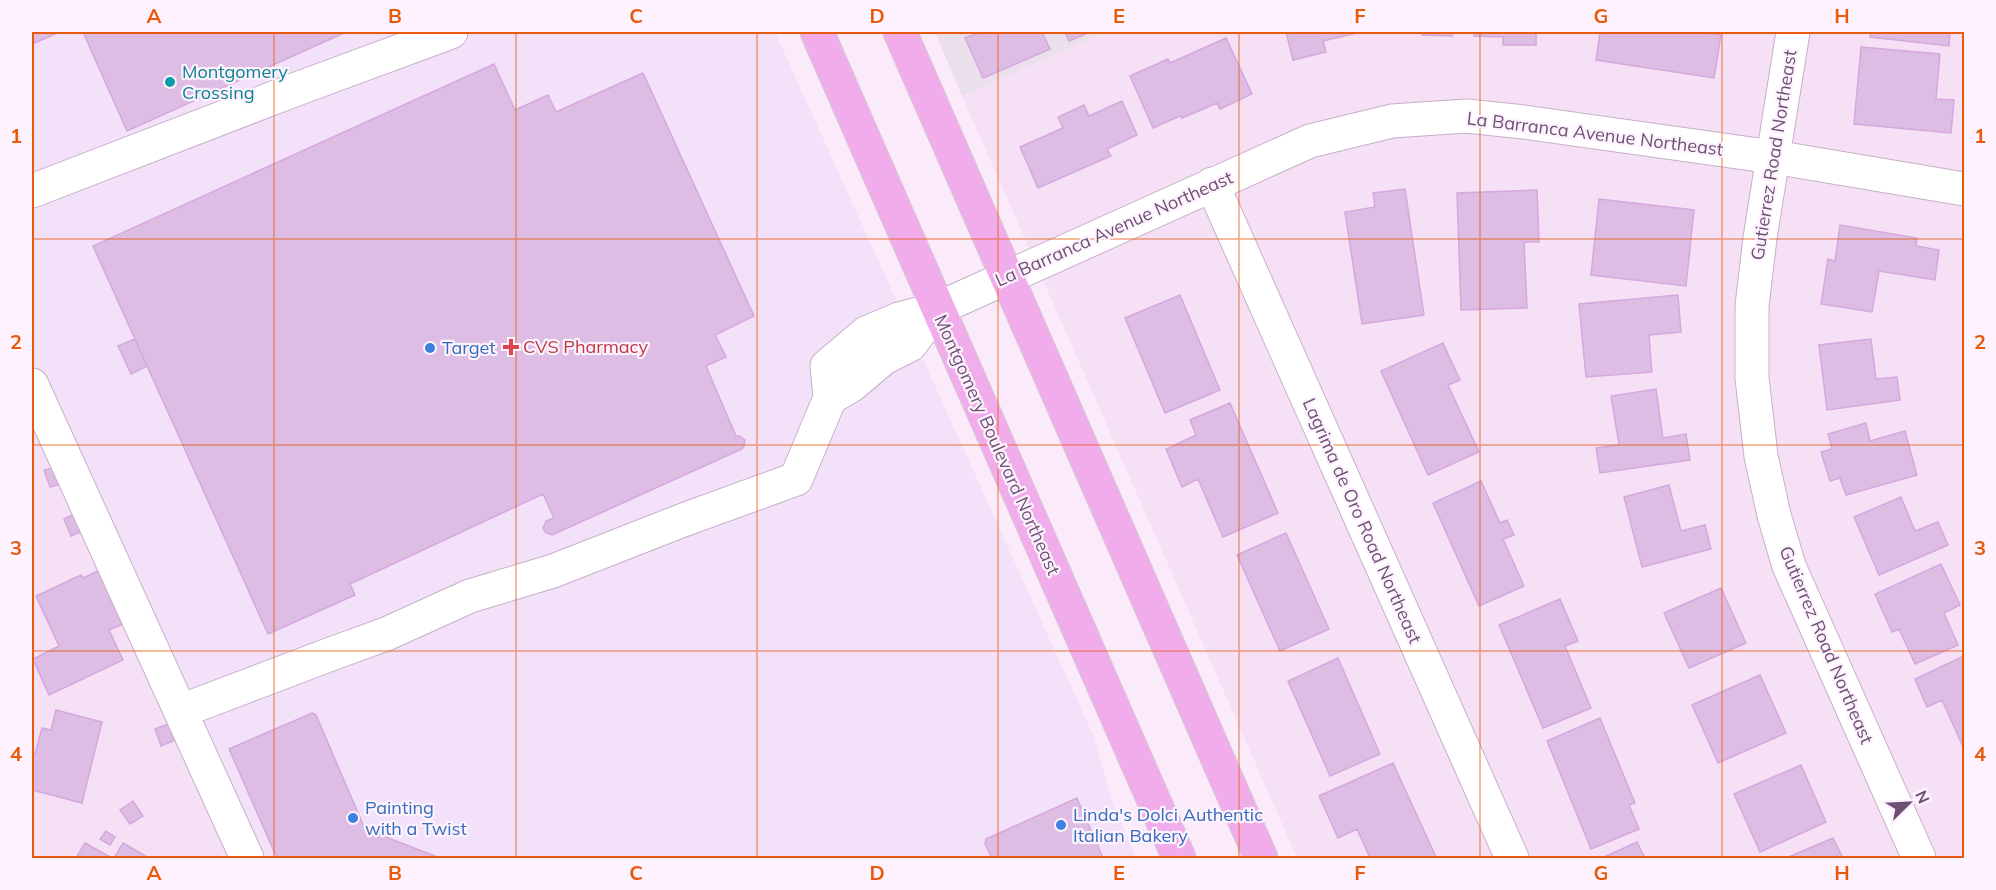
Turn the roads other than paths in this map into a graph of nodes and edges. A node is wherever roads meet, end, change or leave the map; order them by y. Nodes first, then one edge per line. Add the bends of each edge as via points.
1 (451, 32) edge
2 (817, 32) edge
3 (900, 32) edge
4 (1793, 32) edge
5 (1773, 157) junction
6 (1212, 184) junction
7 (1965, 189) edge
8 (32, 191) edge
9 (1007, 278) junction
10 (937, 309) junction
11 (32, 385) edge
12 (181, 711) junction
13 (247, 858) edge
14 (1179, 858) edge
15 (1261, 858) edge
16 (1512, 858) edge
17 (1918, 858) edge

1 - 8 street
2 - 10 main road, Montgomery Boulevard Northeast
3 - 9 main road
4 - 5 street, Gutierrez Road Northeast
5 - 6 street, La Barranca Avenue Northeast via 1467,116 1392,122 1310,141
5 - 7 street, La Barranca Avenue Northeast
5 - 17 street, Gutierrez Road Northeast via 1752,306 1752,378 1763,465 1790,566
6 - 9 street, La Barranca Avenue Northeast
6 - 16 street, Lagrima de Oro Road Northeast
9 - 10 street, La Barranca Avenue Northeast
9 - 15 main road
10 - 12 street, La Barranca Avenue Northeast via 898,319 866,333 827,366 830,398 796,479 553,571 470,596 386,634
10 - 14 main road, Montgomery Boulevard Northeast
11 - 12 street
12 - 13 street

